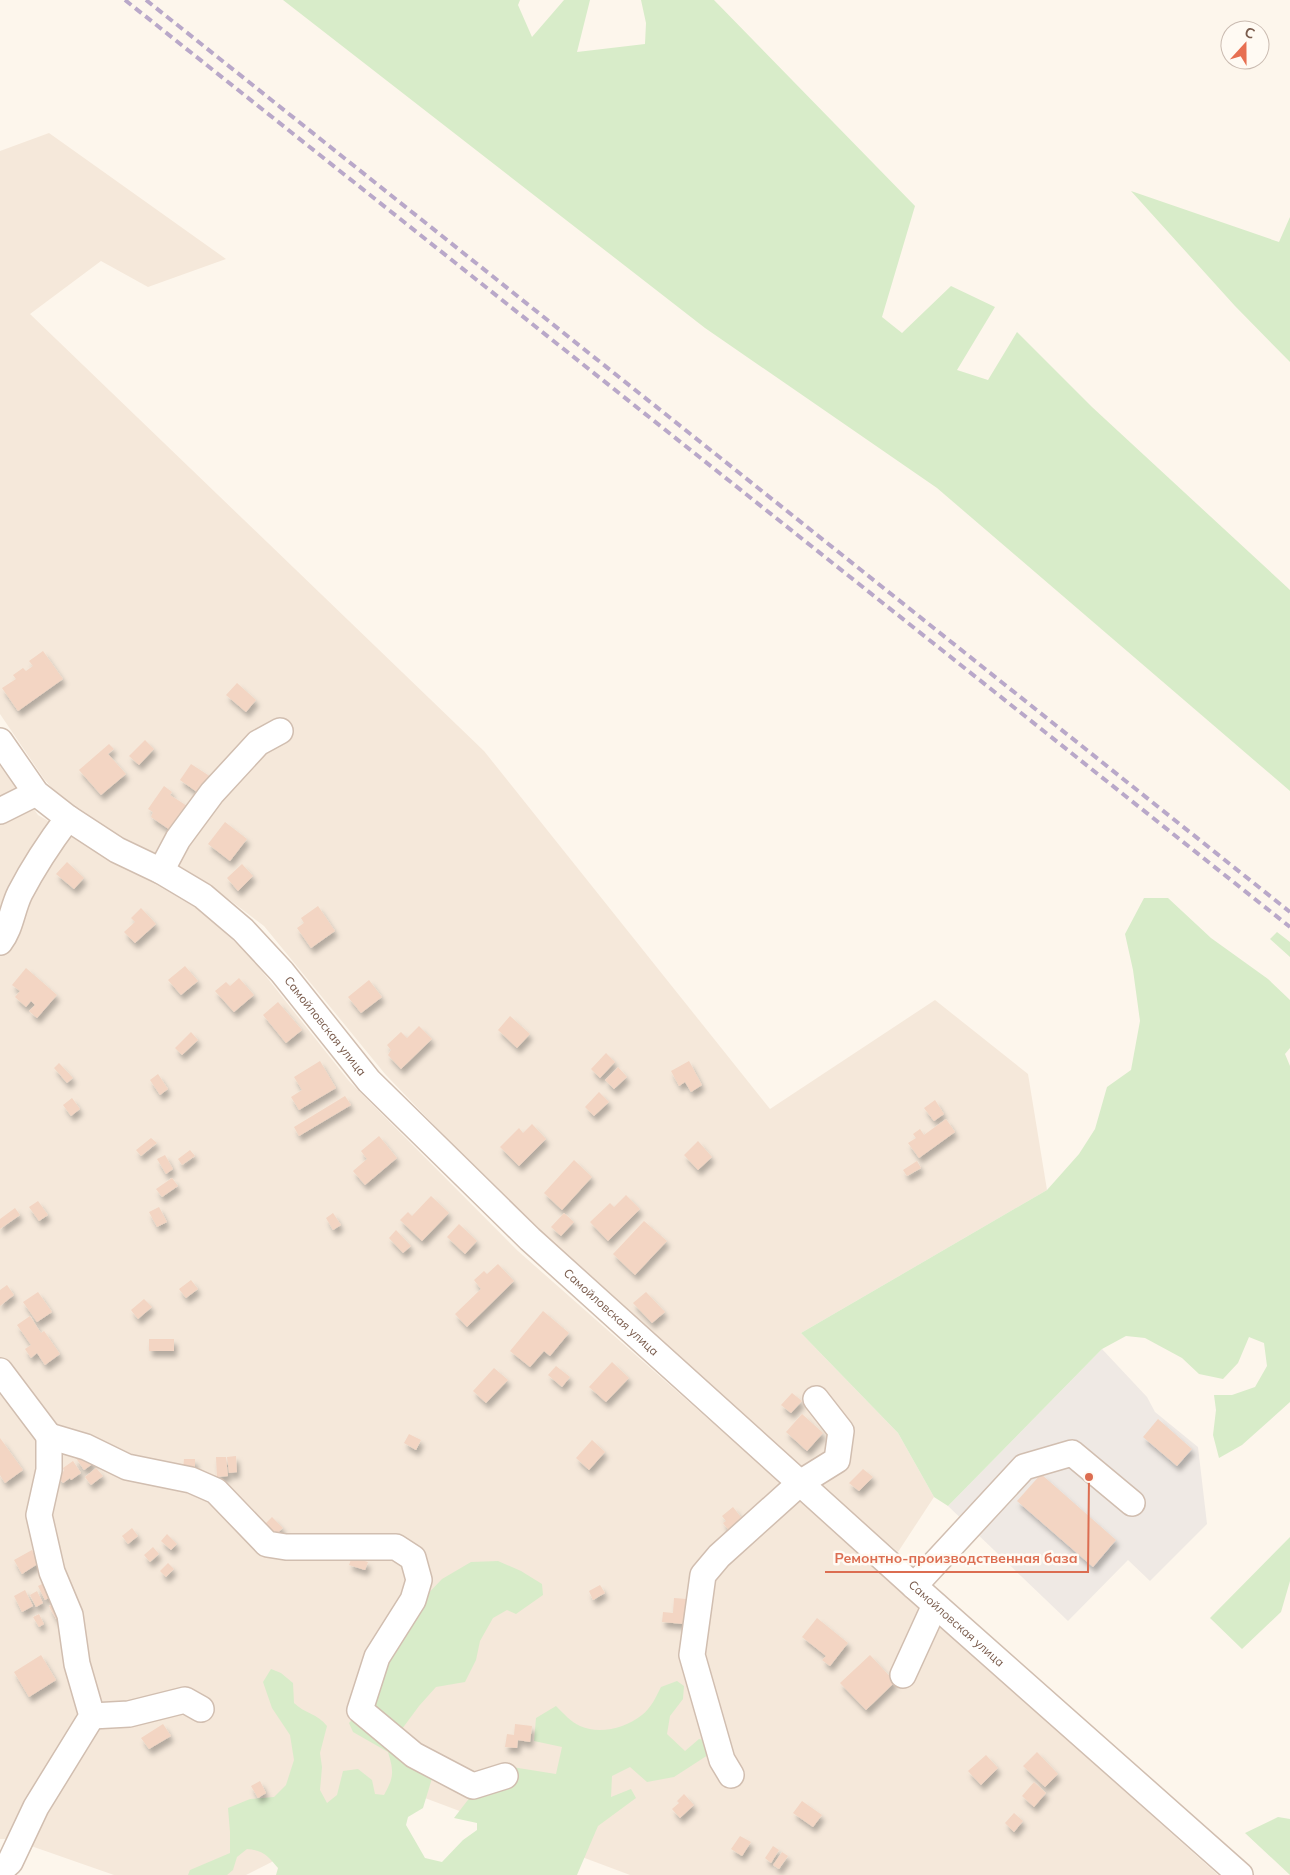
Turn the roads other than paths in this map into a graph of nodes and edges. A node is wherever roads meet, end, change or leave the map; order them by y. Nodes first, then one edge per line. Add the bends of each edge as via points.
1 (280, 731) dead end
2 (0, 741) edge
3 (36, 793) junction
4 (0, 811) edge
5 (68, 818) junction
6 (161, 871) junction
7 (0, 942) edge
8 (0, 1371) edge
9 (816, 1399) dead end
10 (49, 1436) junction
11 (800, 1483) junction
12 (1132, 1503) dead end
13 (914, 1586) junction
14 (935, 1605) junction
15 (903, 1675) dead end
16 (200, 1709) dead end
17 (92, 1716) junction
18 (731, 1775) dead end
19 (505, 1776) dead end
20 (0, 1871) edge
21 (1239, 1875) edge

1 - 6 street via 258,743 212,793 178,839
2 - 3 street, Самойловская улица
3 - 4 street
3 - 5 street, Самойловская улица
5 - 6 street, Самойловская улица via 117,850
5 - 7 street via 43,851
6 - 11 street, Самойловская улица via 203,896 243,930 282,972 369,1080 530,1239
8 - 10 street
9 - 11 street via 841,1431 837,1460
10 - 17 street via 49,1470 39,1515 52,1572 70,1615 77,1664
10 - 19 street via 86,1447 127,1467 191,1480 216,1491 267,1544 286,1547 396,1547 413,1558 419,1580 413,1600 377,1657 360,1710 414,1755 473,1786
11 - 13 street, Самойловская улица
11 - 18 street via 719,1556 704,1575 692,1655 722,1760
12 - 13 street via 1072,1453 1024,1467
13 - 14 street, Самойловская улица
14 - 15 street
14 - 21 street, Самойловская улица
16 - 17 street via 185,1700 129,1714
17 - 20 street via 36,1807 10,1862

